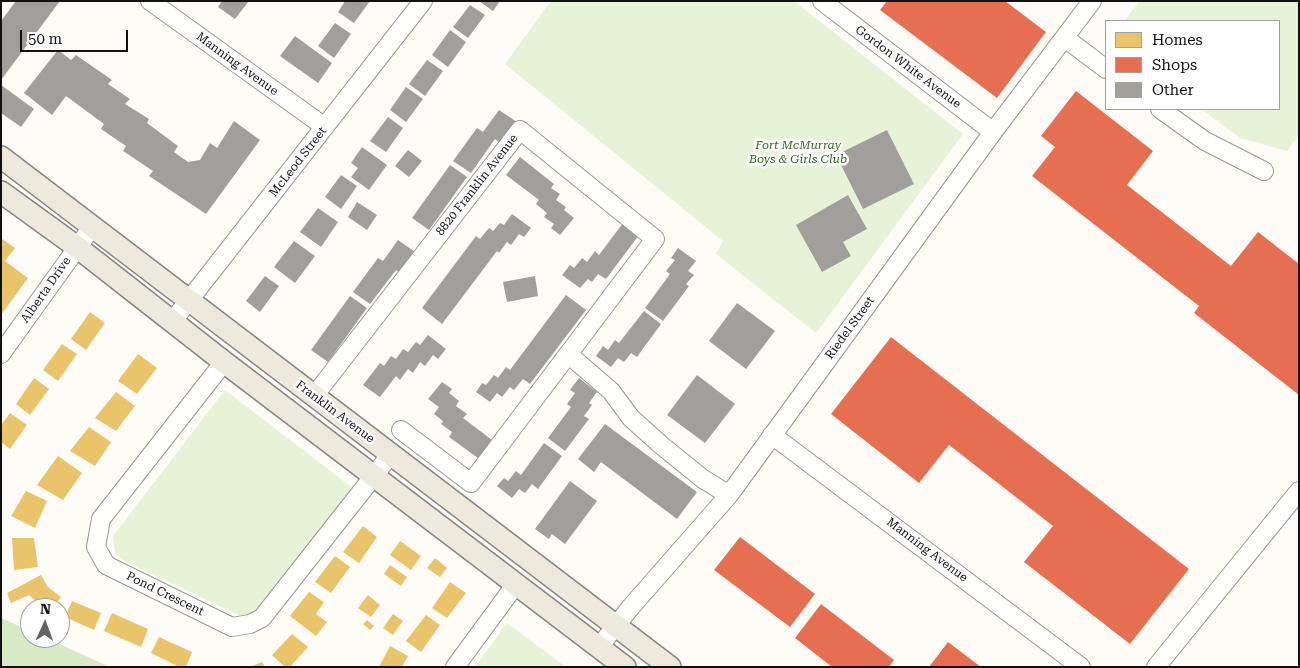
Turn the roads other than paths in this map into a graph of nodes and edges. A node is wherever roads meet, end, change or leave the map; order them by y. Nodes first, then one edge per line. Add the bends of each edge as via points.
1 (423, 1) edge
2 (822, 1) edge
3 (1092, 1) edge
4 (155, 3) edge
5 (1065, 38) junction
6 (1105, 68) edge
7 (1161, 110) edge
8 (324, 128) junction
9 (993, 132) junction
10 (1, 157) edge
11 (1264, 171) dead end
12 (1, 192) edge
13 (92, 227) junction
14 (77, 247) junction
15 (188, 300) junction
16 (172, 322) junction
17 (1, 354) edge
18 (568, 354) junction
19 (224, 362) junction
20 (314, 396) junction
21 (401, 430) dead end
22 (772, 435) junction
23 (390, 454) junction
24 (373, 475) junction
25 (1299, 491) edge
26 (729, 495) junction
27 (516, 584) junction
28 (616, 626) junction
29 (599, 647) junction
30 (455, 667) edge
31 (625, 667) edge
32 (670, 667) edge
33 (1081, 667) edge
34 (1156, 667) edge

1 - 8 street, McLeod Street
2 - 9 street, Gordon White Avenue
3 - 5 street, Riedel Street
4 - 8 street, Manning Avenue
5 - 6 street
5 - 9 street, Riedel Street
7 - 11 street via 1205,141
8 - 15 street, McLeod Street
9 - 22 street, Riedel Street
10 - 13 main road, Franklin Avenue
12 - 14 main road
13 - 14 street, Alberta Drive
13 - 15 main road, Franklin Avenue
14 - 16 main road
14 - 17 street, Alberta Drive
15 - 16 street, McLeod Street
15 - 20 main road, Franklin Avenue
16 - 19 main road
18 - 20 street, 8820 Franklin Avenue via 655,239 520,130
18 - 21 street, 8820 Franklin Avenue via 471,483
18 - 26 street via 611,391 631,418 702,479
19 - 24 main road
19 - 24 street, Pond Crescent via 101,519 96,547 106,565 232,627 250,624 262,618
20 - 23 main road, Franklin Avenue
22 - 26 street, Riedel Street
22 - 33 street, Manning Avenue
23 - 24 street, Pond Crescent
23 - 28 main road, Franklin Avenue
24 - 27 main road
25 - 34 street
26 - 28 street, Riedel Street
27 - 29 main road
27 - 30 street
28 - 29 street, Riedel Street
28 - 32 main road, Franklin Avenue
29 - 31 main road

